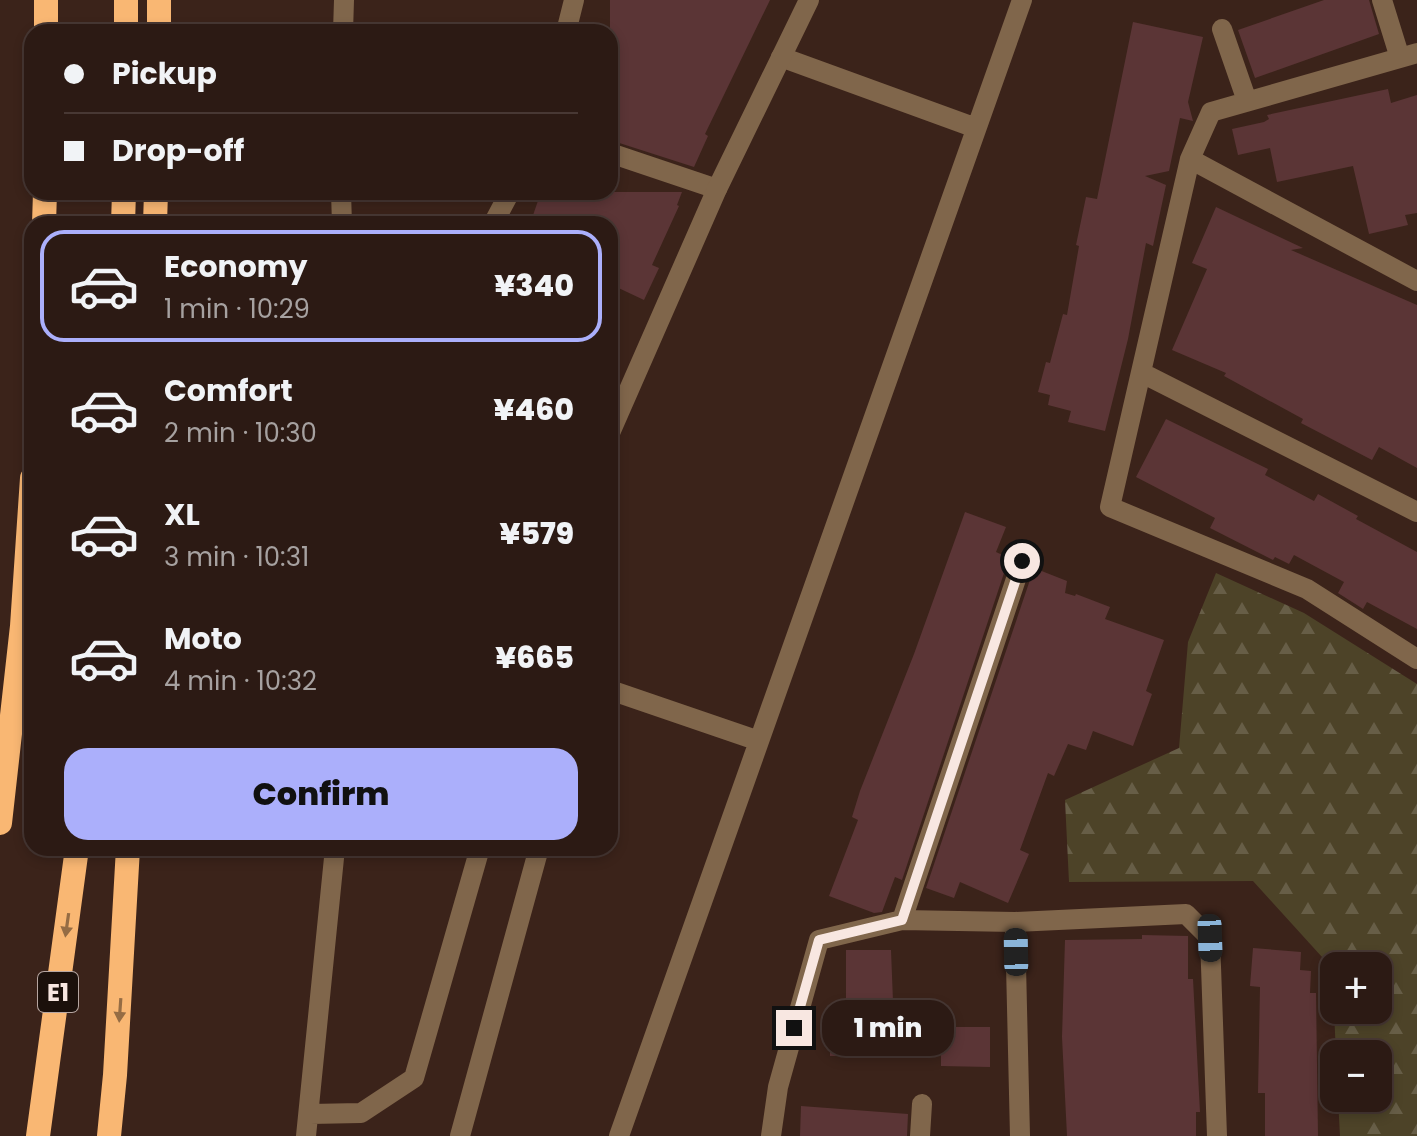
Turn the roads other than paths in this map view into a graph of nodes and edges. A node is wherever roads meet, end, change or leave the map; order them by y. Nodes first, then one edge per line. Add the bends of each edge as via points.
1 (46, 0) edge
2 (126, 0) edge
3 (159, 0) edge
4 (344, 0) edge
5 (574, 0) edge
6 (809, 0) edge
7 (1022, 0) edge
8 (1382, 0) edge
9 (46, 24) edge
10 (126, 24) edge
11 (159, 24) edge
12 (343, 24) edge
13 (568, 24) edge
14 (1222, 29) dead end
15 (1409, 56) edge
16 (781, 57) junction
17 (1247, 101) junction
18 (976, 128) junction
19 (618, 156) edge
20 (1190, 159) junction
21 (717, 189) junction
22 (1417, 281) edge
23 (1142, 373) junction
24 (618, 414) edge
25 (1417, 512) edge
26 (1022, 561) dead end
27 (24, 596) edge
28 (1417, 659) edge
29 (618, 693) edge
30 (759, 741) junction
31 (0, 823) edge
32 (76, 856) edge
33 (128, 856) edge
34 (334, 856) edge
35 (478, 856) edge
36 (537, 856) edge
37 (902, 920) junction
38 (1015, 922) junction
39 (922, 1104) dead end
40 (310, 1114) junction
41 (38, 1136) edge
42 (109, 1136) edge
43 (306, 1136) edge
44 (460, 1136) edge
45 (619, 1136) edge
46 (771, 1136) edge
47 (920, 1136) edge
48 (1020, 1136) edge
49 (1217, 1136) edge

1 - 9 highway
2 - 10 highway
3 - 11 highway
4 - 12 street
5 - 13 street
6 - 16 street
7 - 18 street
8 - 15 street
14 - 17 street
15 - 17 street
16 - 18 street
16 - 21 street
17 - 20 street via 1211,112
18 - 30 street
19 - 21 street
20 - 22 street
20 - 23 street
21 - 24 street
23 - 25 street
23 - 28 street via 1110,507 1307,589
26 - 37 street
27 - 31 highway
29 - 30 street
30 - 45 street
32 -> 41 highway, E1
33 -> 42 highway
34 - 40 street
35 - 40 street via 414,1078 361,1113
36 - 44 street
37 - 38 street
37 - 46 street via 819,940 778,1087
38 - 48 street
38 - 49 street via 1186,914 1210,938
39 - 47 street
40 - 43 street

